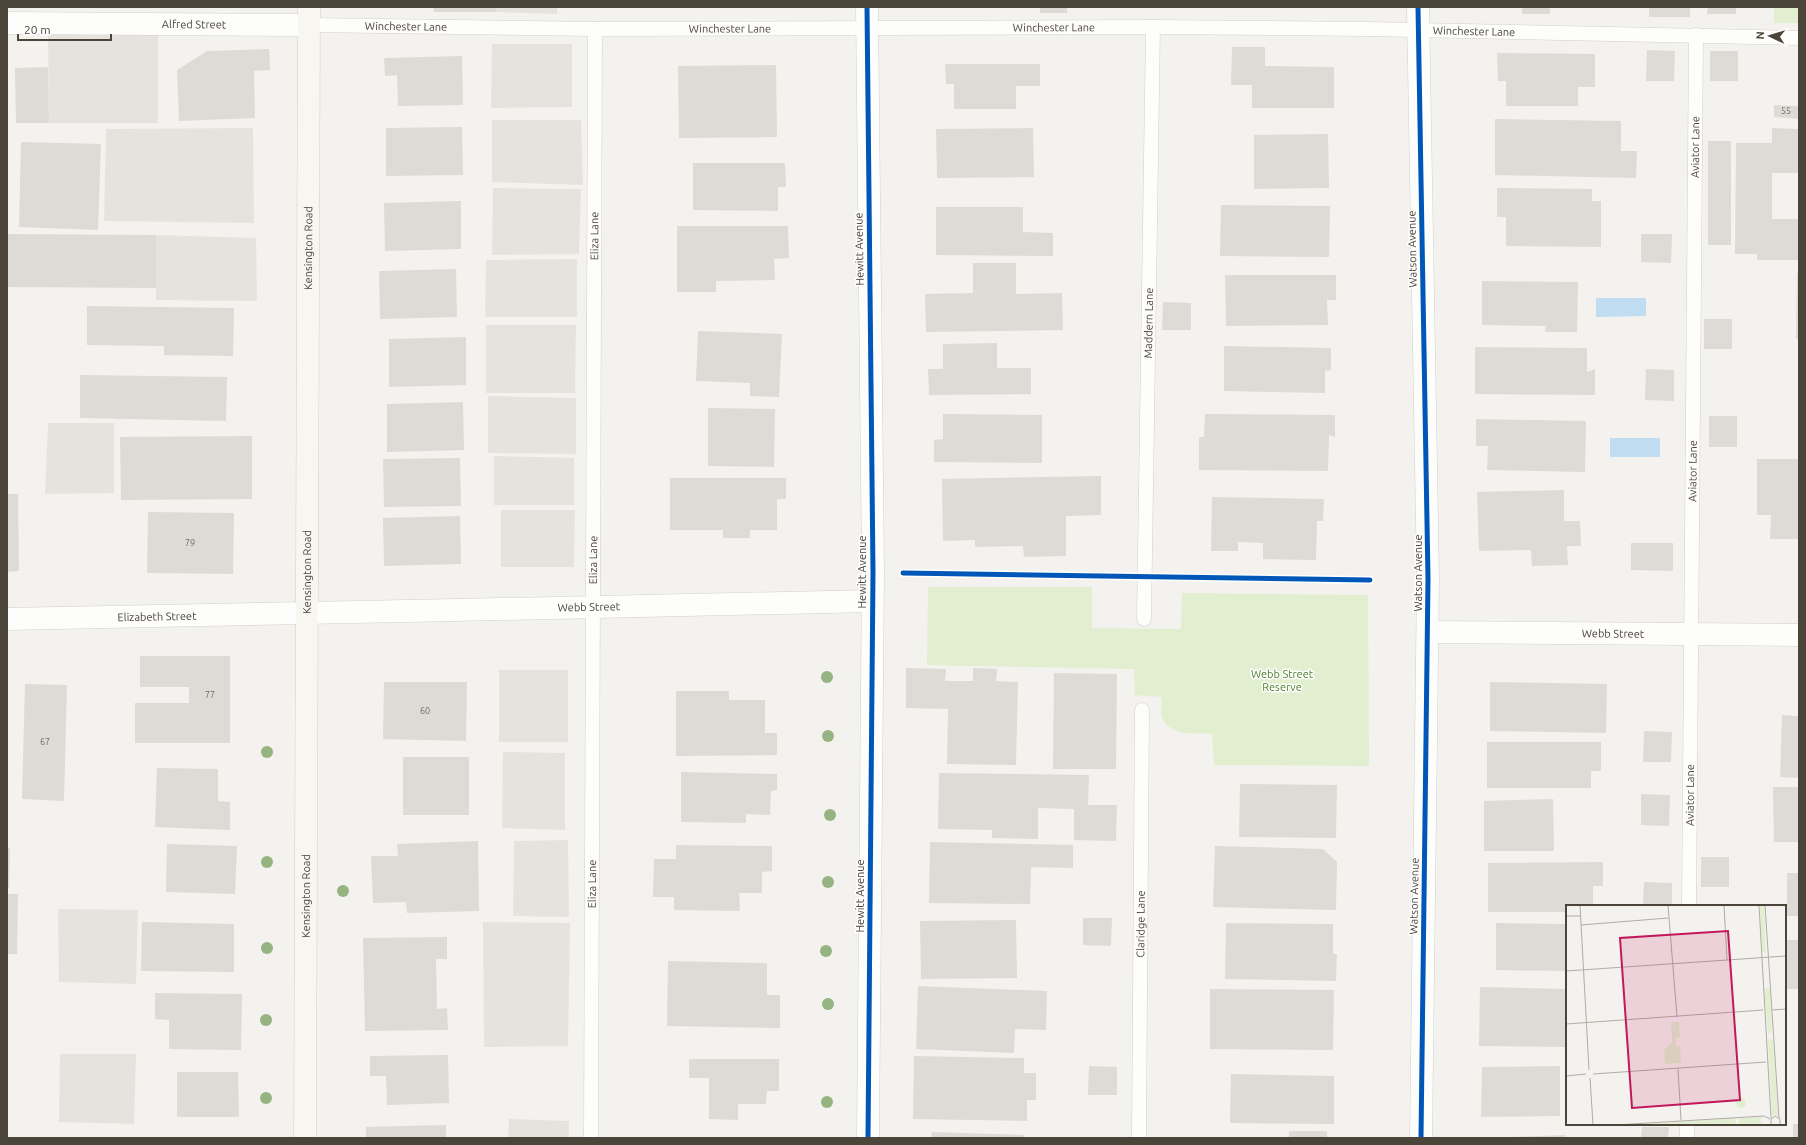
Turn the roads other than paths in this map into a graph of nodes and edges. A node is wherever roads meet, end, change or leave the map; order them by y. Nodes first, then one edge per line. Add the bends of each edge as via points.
1 (868, 7) edge
2 (1418, 7) edge
3 (309, 16) edge
4 (7, 23) edge
5 (1153, 27) junction
6 (867, 29) junction
7 (595, 30) junction
8 (1418, 30) junction
9 (1696, 35) junction
10 (1799, 38) edge
11 (872, 601) junction
12 (593, 606) junction
13 (306, 615) junction
14 (7, 619) edge
15 (1144, 619) dead end
16 (1428, 632) junction
17 (1691, 633) junction
18 (1799, 635) edge
19 (1142, 710) dead end
20 (1689, 905) edge
21 (1687, 1125) edge
22 (305, 1138) edge
23 (591, 1138) edge
24 (868, 1138) edge
25 (1139, 1138) edge
26 (1421, 1138) edge
27 (1687, 1138) edge

1 - 6 street, Hewitt Avenue
2 - 8 street, Watson Avenue
3 - 4 street, Alfred Street
3 - 7 lane, Winchester Lane
3 - 13 main road, Kensington Road
5 - 6 lane, Winchester Lane
5 - 8 lane, Winchester Lane
5 - 15 lane, Maddern Lane
6 - 7 lane, Winchester Lane
6 - 11 street, Hewitt Avenue
7 - 12 lane, Eliza Lane
8 - 9 lane, Winchester Lane
8 - 16 street, Watson Avenue
9 - 10 lane, Winchester Lane
9 - 17 lane, Aviator Lane
11 - 12 street, Webb Street
11 - 24 street, Hewitt Avenue
12 - 13 street, Webb Street
12 - 23 lane, Eliza Lane
13 - 14 street, Elizabeth Street
13 - 22 main road, Kensington Road
16 - 17 street, Webb Street
16 - 26 street, Watson Avenue
17 - 18 street, Webb Street
17 - 20 lane, Aviator Lane
19 - 25 lane, Claridge Lane
21 - 27 lane

